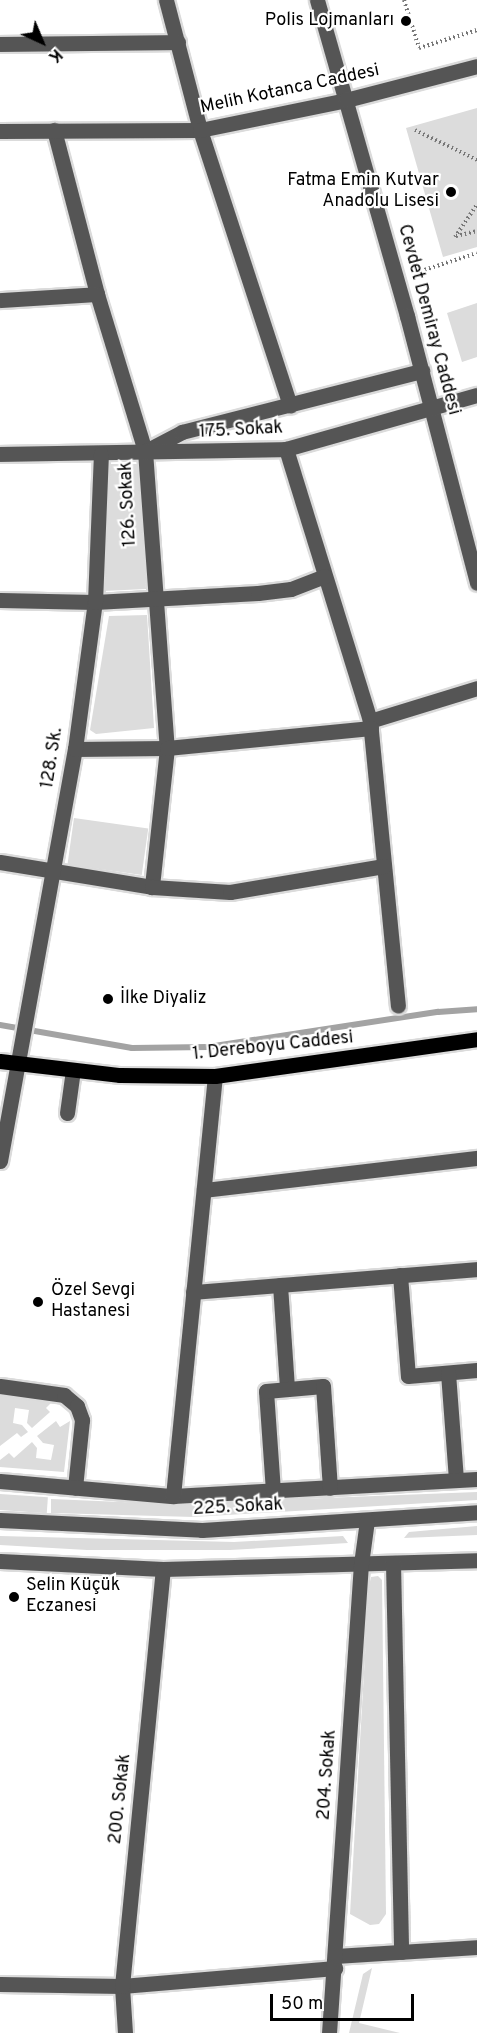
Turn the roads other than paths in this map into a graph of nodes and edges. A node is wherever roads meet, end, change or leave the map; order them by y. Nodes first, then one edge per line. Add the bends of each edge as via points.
1 (166, 0) edge
2 (317, 0) edge
3 (178, 42) junction
4 (0, 44) edge
5 (477, 66) edge
6 (346, 100) junction
7 (54, 130) junction
8 (200, 130) junction
9 (0, 131) edge
10 (97, 294) junction
11 (0, 300) edge
12 (422, 371) junction
13 (477, 395) edge
14 (290, 406) junction
15 (431, 407) junction
16 (286, 449) junction
17 (145, 451) junction
18 (101, 453) junction
19 (0, 454) edge
20 (472, 543) edge
21 (326, 576) junction
22 (477, 583) edge
23 (153, 598) junction
24 (0, 600) edge
25 (95, 602) junction
26 (477, 688) edge
27 (370, 725) junction
28 (167, 748) junction
29 (75, 749) junction
30 (0, 862) edge
31 (384, 866) junction
32 (55, 872) junction
33 (152, 887) junction
34 (398, 1006) dead end
35 (477, 1039) edge
36 (7, 1063) edge
37 (73, 1070) junction
38 (215, 1076) junction
39 (68, 1113) dead end
40 (477, 1158) edge
41 (0, 1161) edge
42 (204, 1190) junction
43 (477, 1269) edge
44 (400, 1275) junction
45 (280, 1285) junction
46 (193, 1292) junction
47 (477, 1371) edge
48 (448, 1373) junction
49 (0, 1386) edge
50 (287, 1389) junction
51 (477, 1479) edge
52 (456, 1480) junction
53 (0, 1481) edge
54 (75, 1488) junction
55 (330, 1488) junction
56 (273, 1491) junction
57 (173, 1496) junction
58 (477, 1512) edge
59 (0, 1520) edge
60 (367, 1520) junction
61 (477, 1560) edge
62 (0, 1561) edge
63 (393, 1563) junction
64 (361, 1564) junction
65 (163, 1569) junction
66 (477, 1947) edge
67 (401, 1952) junction
68 (335, 1962) junction
69 (0, 1984) edge
70 (122, 1986) junction
71 (125, 2033) edge
72 (329, 2033) edge

1 - 3 street
2 - 6 street, Cevdet Demiray Caddesi
3 - 4 street
3 - 8 street
5 - 6 street, Melih Kotanca Caddesi
6 - 8 street, Melih Kotanca Caddesi
6 - 12 street, Cevdet Demiray Caddesi
7 - 8 street, Melih Kotanca Caddesi
7 - 9 street, Melih Kotanca Caddesi
7 - 10 street, 126. Sokak
8 - 14 street
10 - 11 street
10 - 17 street, 126. Sokak
12 - 14 street
12 - 15 street, Cevdet Demiray Caddesi
13 - 15 street, 175. Sokak
14 - 17 street via 182,432
15 - 16 street, 175. Sokak
15 - 20 street, Cevdet Demiray Caddesi
16 - 17 street, 175. Sokak
16 - 21 street
17 - 18 street, 175. Sokak
17 - 23 street, 126. Sokak
18 - 19 street, 175. Sokak
18 - 25 street, 128. Sk.
20 - 22 street, Cevdet Demiray Caddesi
21 - 23 street via 291,589
21 - 27 street
23 - 25 street
23 - 28 street, 126. Sokak
24 - 25 street
25 - 29 street, 128. Sk.
26 - 27 street
27 - 28 street
27 - 31 street
28 - 29 street
28 - 33 street, 126. Sokak
29 - 32 street, 128. Sk.
30 - 32 street
31 - 33 street via 230,892
31 - 34 street
32 - 33 street
32 - 36 street, 128. Sk. via 21,1036
35 - 38 main road, 1. Dereboyu Caddesi
36 - 37 main road, 1. Dereboyu Caddesi
36 - 41 street, 128. Sk.
37 - 38 main road, 1. Dereboyu Caddesi
37 - 39 street
38 - 42 street
40 - 42 street
42 - 46 street
43 - 44 street
44 - 45 street
44 - 48 street via 408,1376
45 - 46 street
45 - 50 street
46 - 57 street
47 - 48 street
48 - 52 street
49 - 54 street via 64,1395 77,1406 82,1420
50 - 55 street via 323,1386
50 - 56 street via 266,1391
51 - 52 street
52 - 55 street
53 - 54 street
54 - 57 street
55 - 56 street
56 - 57 street
58 - 60 street, 225. Sokak
59 - 60 street, 225. Sokak via 202,1530
60 - 64 street, 204. Sokak
61 - 63 street
62 - 65 street
63 - 64 street
63 - 67 street
64 - 65 street
64 - 68 street, 204. Sokak
65 - 70 street, 200. Sokak
66 - 67 street
67 - 68 street
68 - 70 street
68 - 72 street, 204. Sokak
69 - 70 street
70 - 71 street, 200. Sokak

